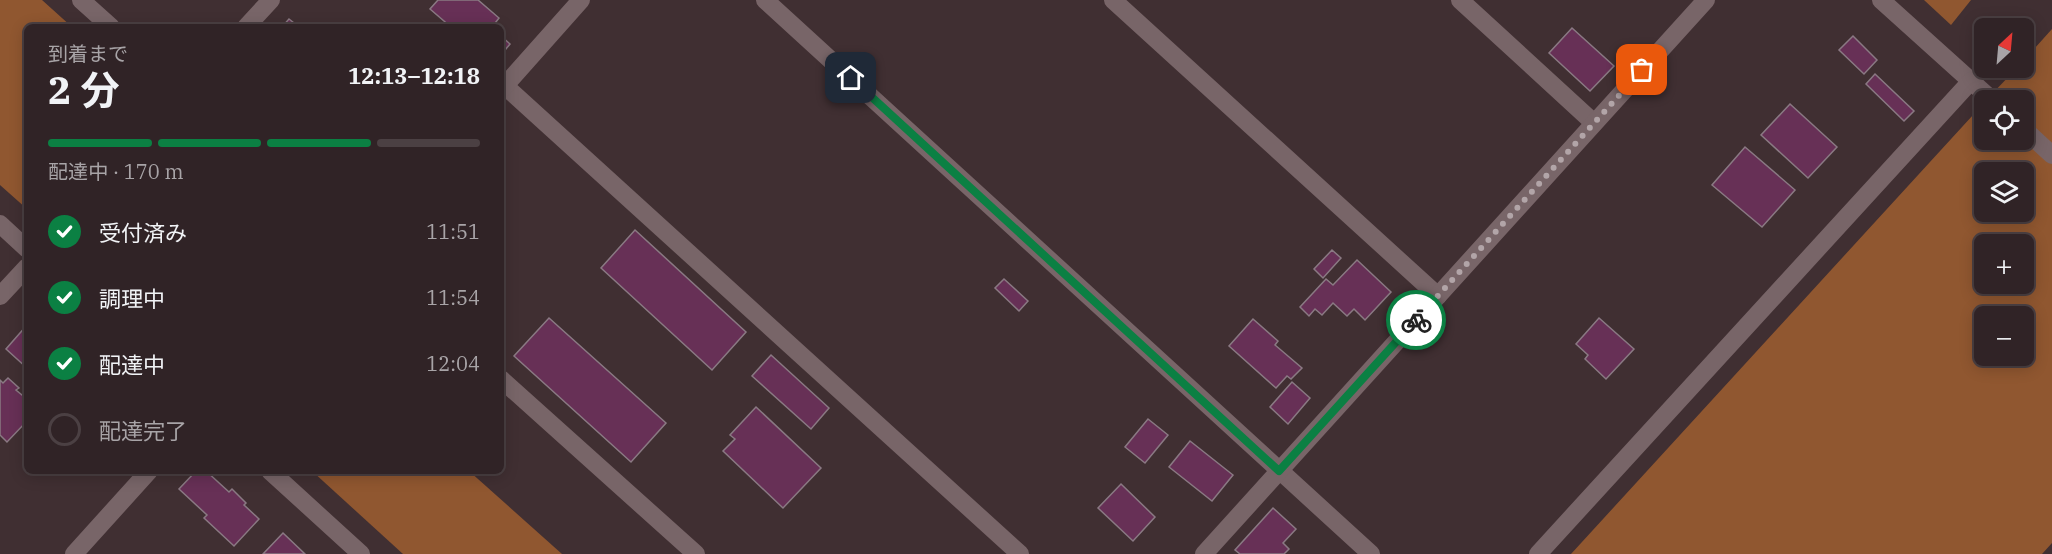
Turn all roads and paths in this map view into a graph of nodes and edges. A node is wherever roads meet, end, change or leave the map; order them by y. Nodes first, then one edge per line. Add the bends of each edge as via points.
1 (81, 0) edge
2 (271, 0) edge
3 (581, 0) edge
4 (765, 0) edge
5 (1113, 0) edge
6 (1460, 0) edge
7 (1706, 0) edge
8 (1881, 0) edge
9 (108, 24) edge
10 (249, 24) edge
11 (1971, 81) junction
12 (504, 87) edge
13 (504, 89) edge
14 (1981, 90) edge
15 (1594, 123) junction
16 (2034, 138) edge
17 (2052, 155) edge
18 (0, 224) edge
19 (24, 246) edge
20 (24, 270) edge
21 (0, 296) edge
22 (1438, 296) junction
23 (504, 382) edge
24 (1279, 471) junction
25 (146, 474) edge
26 (273, 474) edge
27 (74, 554) edge
28 (361, 554) edge
29 (696, 554) edge
30 (1020, 554) edge
31 (1204, 554) edge
32 (1371, 554) edge
33 (1538, 554) edge

1 - 9 street
2 - 10 street
3 - 12 street
4 - 24 street
5 - 22 street
6 - 15 street
7 - 15 street
8 - 11 street
11 - 14 street
11 - 33 street
13 - 30 street
15 - 22 street
16 - 17 street
18 - 19 street
20 - 21 street
22 - 24 street
23 - 29 street
24 - 31 street
24 - 32 street
25 - 27 street
26 - 28 street

